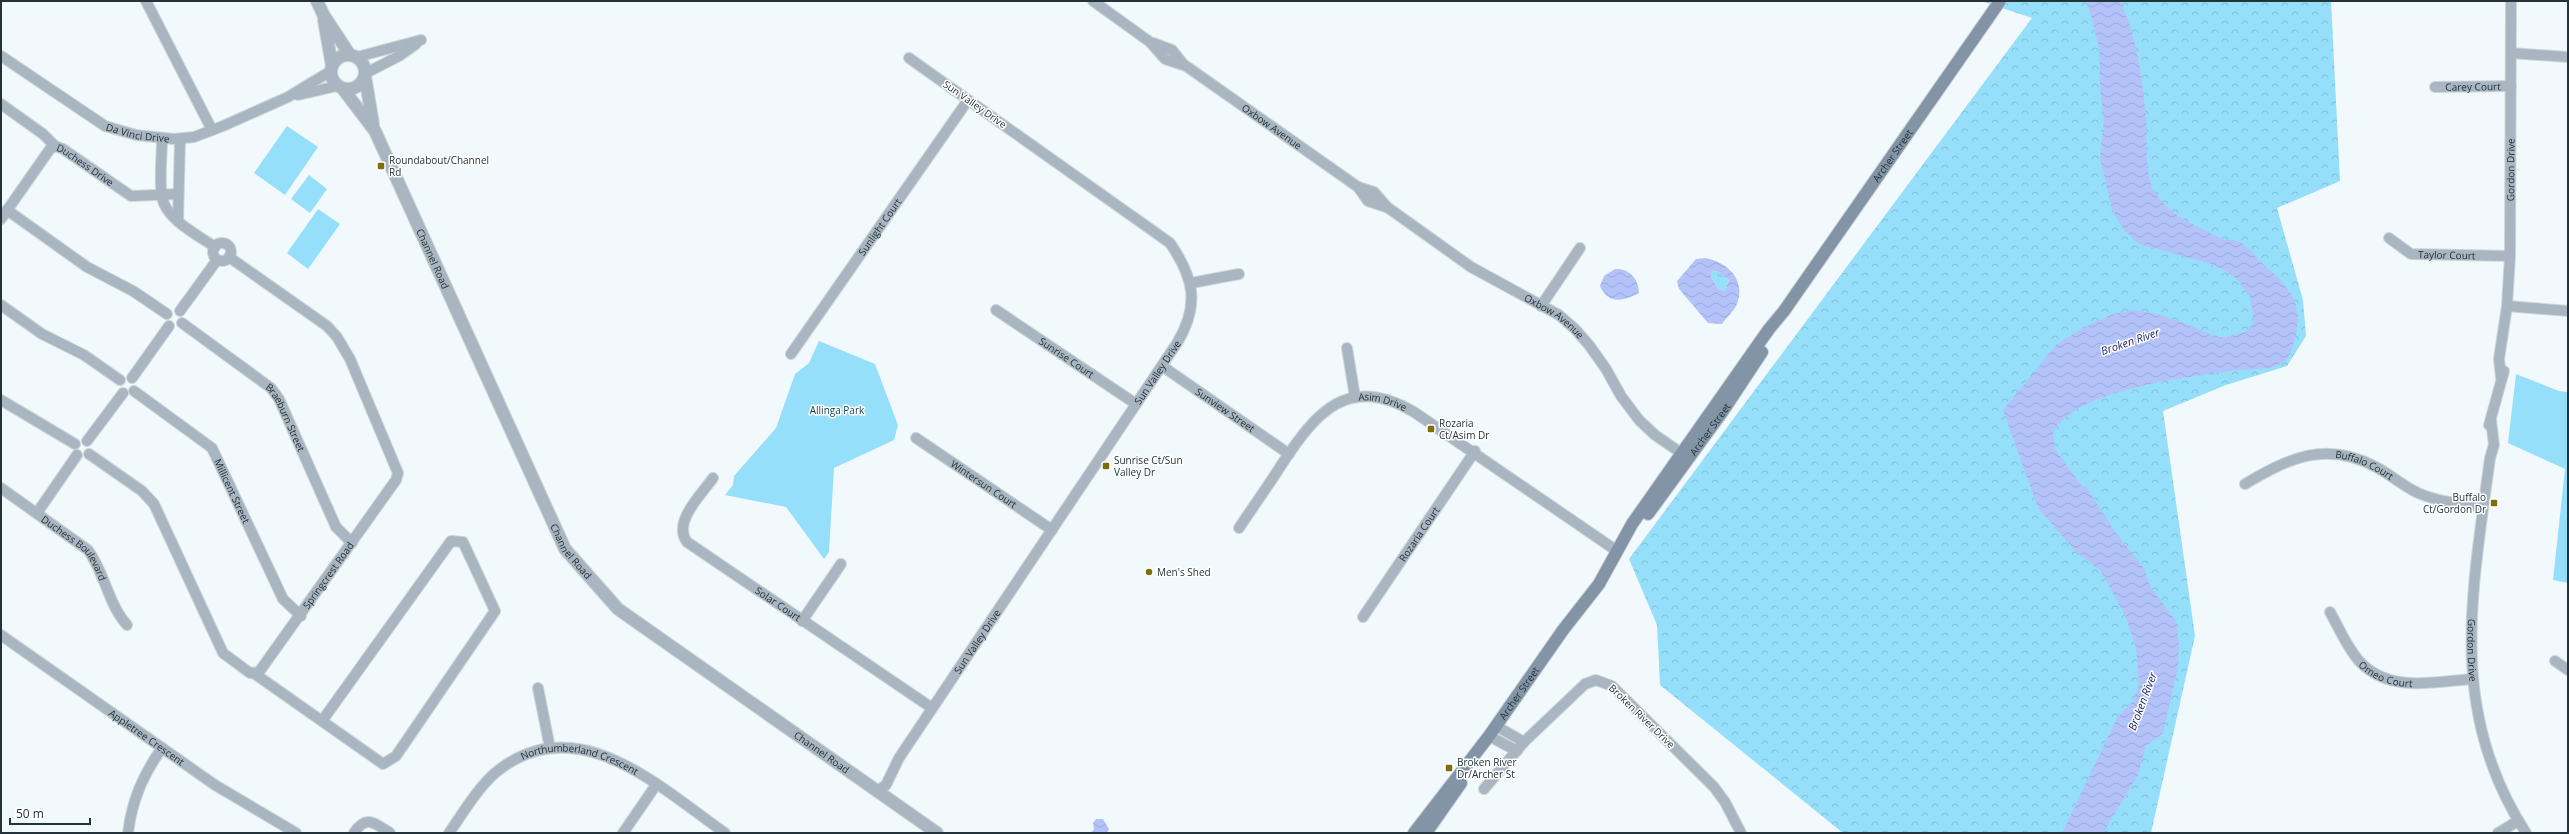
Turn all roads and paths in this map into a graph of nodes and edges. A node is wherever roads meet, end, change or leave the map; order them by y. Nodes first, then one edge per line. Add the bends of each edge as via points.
1 (146, 1) edge
2 (317, 1) edge
3 (1093, 1) edge
4 (2000, 1) edge
5 (2511, 1) edge
6 (323, 14) junction
7 (2511, 53) junction
8 (1, 56) edge
9 (353, 56) junction
10 (2568, 57) edge
11 (909, 58) dead end
12 (331, 69) junction
13 (365, 75) junction
14 (2511, 86) junction
15 (340, 87) junction
16 (2435, 87) dead end
17 (288, 97) junction
18 (968, 100) junction
19 (1, 104) edge
20 (212, 130) junction
21 (375, 131) junction
22 (162, 138) junction
23 (180, 139) junction
24 (55, 146) junction
25 (162, 194) junction
26 (178, 194) junction
27 (7, 210) junction
28 (1, 218) edge
29 (178, 221) junction
30 (2389, 238) dead end
31 (215, 247) junction
32 (1580, 248) dead end
33 (2510, 256) junction
34 (229, 257) junction
35 (217, 260) junction
36 (1239, 274) dead end
37 (1192, 283) junction
38 (1, 305) edge
39 (1541, 306) junction
40 (2507, 306) junction
41 (996, 310) dead end
42 (180, 311) junction
43 (2568, 311) edge
44 (167, 314) junction
45 (182, 323) junction
46 (169, 326) junction
47 (1347, 348) dead end
48 (791, 354) dead end
49 (1162, 366) junction
50 (132, 378) junction
51 (120, 380) junction
52 (134, 390) junction
53 (123, 393) junction
54 (1355, 397) junction
55 (1, 400) edge
56 (1136, 404) junction
57 (916, 438) dead end
58 (87, 442) junction
59 (75, 444) junction
60 (1475, 452) junction
61 (89, 454) junction
62 (1289, 454) junction
63 (77, 455) junction
64 (1685, 456) junction
65 (713, 478) dead end
66 (2244, 484) dead end
67 (1, 488) edge
68 (2483, 508) junction
69 (37, 513) junction
70 (1239, 528) dead end
71 (1052, 530) junction
72 (352, 543) junction
73 (1615, 554) junction
74 (841, 564) dead end
75 (2330, 612) dead end
76 (301, 616) junction
77 (1363, 616) dead end
78 (802, 621) junction
79 (127, 625) dead end
80 (1, 635) edge
81 (2556, 661) dead end
82 (2568, 670) edge
83 (255, 674) junction
84 (2472, 679) junction
85 (538, 688) dead end
86 (932, 708) junction
87 (322, 721) junction
88 (1496, 726) junction
89 (1489, 736) junction
90 (1524, 742) junction
91 (162, 748) junction
92 (550, 748) junction
93 (1517, 751) junction
94 (656, 785) junction
95 (1484, 789) dead end
96 (877, 791) junction
97 (2518, 821) junction
98 (1426, 828) edge
99 (128, 833) edge
100 (296, 833) edge
101 (354, 833) edge
102 (390, 833) edge
103 (449, 833) edge
104 (624, 833) edge
105 (725, 833) edge
106 (937, 833) edge
107 (1414, 833) edge
108 (1741, 833) edge
109 (2498, 833) edge
110 (2526, 833) edge

1 - 20 street
2 - 6 street
3 - 39 street, Oxbow Avenue via 1150,42 1166,59 1186,66 1358,187 1368,201 1387,207 1471,267
4 - 64 main road, Archer Street via 1784,311 1769,328
5 - 7 street, Gordon Drive
6 - 9 street
6 - 12 street
7 - 10 street
7 - 14 street, Gordon Drive
8 - 22 street, Da Vinci Drive via 105,126 136,135
9 - 12 street via 343,56
9 - 13 street via 362,62
9 - 13 street via 421,40
11 - 18 street, Sun Valley Drive
12 - 15 street
12 - 17 street, Da Vinci Drive
13 - 15 street via 359,86
13 - 21 street, Channel Road
14 - 16 street, Carey Court
14 - 33 street, Gordon Drive
15 - 17 street, Da Vinci Drive
15 - 21 street, Channel Road
17 - 20 street, Da Vinci Drive
18 - 37 street, Sun Valley Drive via 1170,243 1185,264
18 - 48 street, Sunlight Court
19 - 24 street via 43,134
20 - 23 street, Da Vinci Drive
21 - 96 street, Channel Road via 564,549 618,609
22 - 23 street, Da Vinci Drive
22 - 25 street
23 - 26 street
24 - 25 street, Duchess Drive via 131,196
24 - 27 street, Duchess Drive via 50,149
25 - 26 street, Duchess Drive
25 - 29 street via 166,208
26 - 29 street
27 - 28 street, Duchess Drive
27 - 44 street via 87,267 133,291
29 - 31 street
30 - 33 street, Taylor Court via 2411,254
31 - 34 street via 225,245 229,248
31 - 35 street via 213,252
32 - 39 street
33 - 40 street, Gordon Drive
34 - 35 street via 222,261
34 - 72 street, Springcrest Road via 327,326 337,337 350,359 396,465 396,480
35 - 42 street
36 - 37 street
37 - 49 street, Sun Valley Drive via 1189,316 1184,332
38 - 51 street via 42,334 84,355
39 - 64 street, Oxbow Avenue via 1575,329 1594,351 1639,420
40 - 43 street
40 - 68 street, Gordon Drive via 2499,360 2501,377 2487,431 2490,458
41 - 56 street, Sunrise Court
42 - 44 street via 173,310
42 - 45 street via 183,315
44 - 46 street via 166,322
45 - 46 street via 178,327
45 - 72 street, Braeburn Street via 271,388 279,399 336,527
46 - 50 street
47 - 54 street
49 - 56 street, Sun Valley Drive
49 - 62 street, Sunview Street
50 - 51 street via 124,377
50 - 52 street via 136,383
51 - 53 street via 119,386
52 - 53 street via 128,394
52 - 76 street, Millicent Street via 212,448 283,599
53 - 58 street
54 - 60 street, Asim Drive via 1394,400
54 - 62 street, Asim Drive via 1326,409 1306,428
55 - 59 street
56 - 71 street, Sun Valley Drive
57 - 71 street, Wintersun Court
58 - 59 street via 79,440
58 - 61 street via 91,447
59 - 63 street
60 - 73 street, Asim Drive
60 - 77 street, Rozaria Court
61 - 63 street via 85,457
61 - 83 street via 142,491 154,504 223,653 242,669
62 - 70 street, Asim Drive
63 - 69 street
64 - 73 main road, Archer Street via 1632,524
65 - 78 street, Solar Court via 686,518 682,528 684,538 691,547
66 - 68 street, Buffalo Court via 2301,456 2318,453 2337,454 2375,466 2417,492 2438,501
67 - 69 street, Duchess Boulevard
68 - 84 street, Gordon Drive via 2470,638
69 - 79 street, Duchess Boulevard via 88,550 120,617
71 - 86 street, Sun Valley Drive
72 - 76 street, Springcrest Road
73 - 88 main road, Archer Street via 1592,580 1563,630
74 - 78 street
75 - 84 street, Omeo Court via 2360,662 2382,678 2406,684
76 - 83 street, Springcrest Road via 264,668
78 - 86 street, Solar Court
80 - 91 street, Appletree Crescent
81 - 82 street
83 - 87 street
84 - 97 street, Gordon Drive via 2477,716 2489,759
85 - 92 street
86 - 96 street, Sun Valley Drive via 899,758 879,780
87 - 87 street via 383,764 396,756 495,611 463,542 451,541
88 - 89 main road, Archer Street
88 - 90 street
89 - 93 street
89 - 98 main road, Archer Street
90 - 93 street, Broken River Drive
90 - 108 street, Broken River Drive via 1584,684 1596,680 1608,683 1714,787
91 - 99 street via 138,787 131,808
91 - 100 street, Appletree Crescent via 215,785
92 - 94 street, Northumberland Crescent via 590,749 604,754
92 - 103 street, Northumberland Crescent via 524,756 495,774
93 - 95 street, Broken River Drive
94 - 104 street
94 - 105 street, Northumberland Crescent
96 - 106 street, Channel Road
97 - 109 street
97 - 110 street, Gordon Drive
98 - 107 main road, Archer Street
101 - 102 street via 359,825 366,822 374,822

